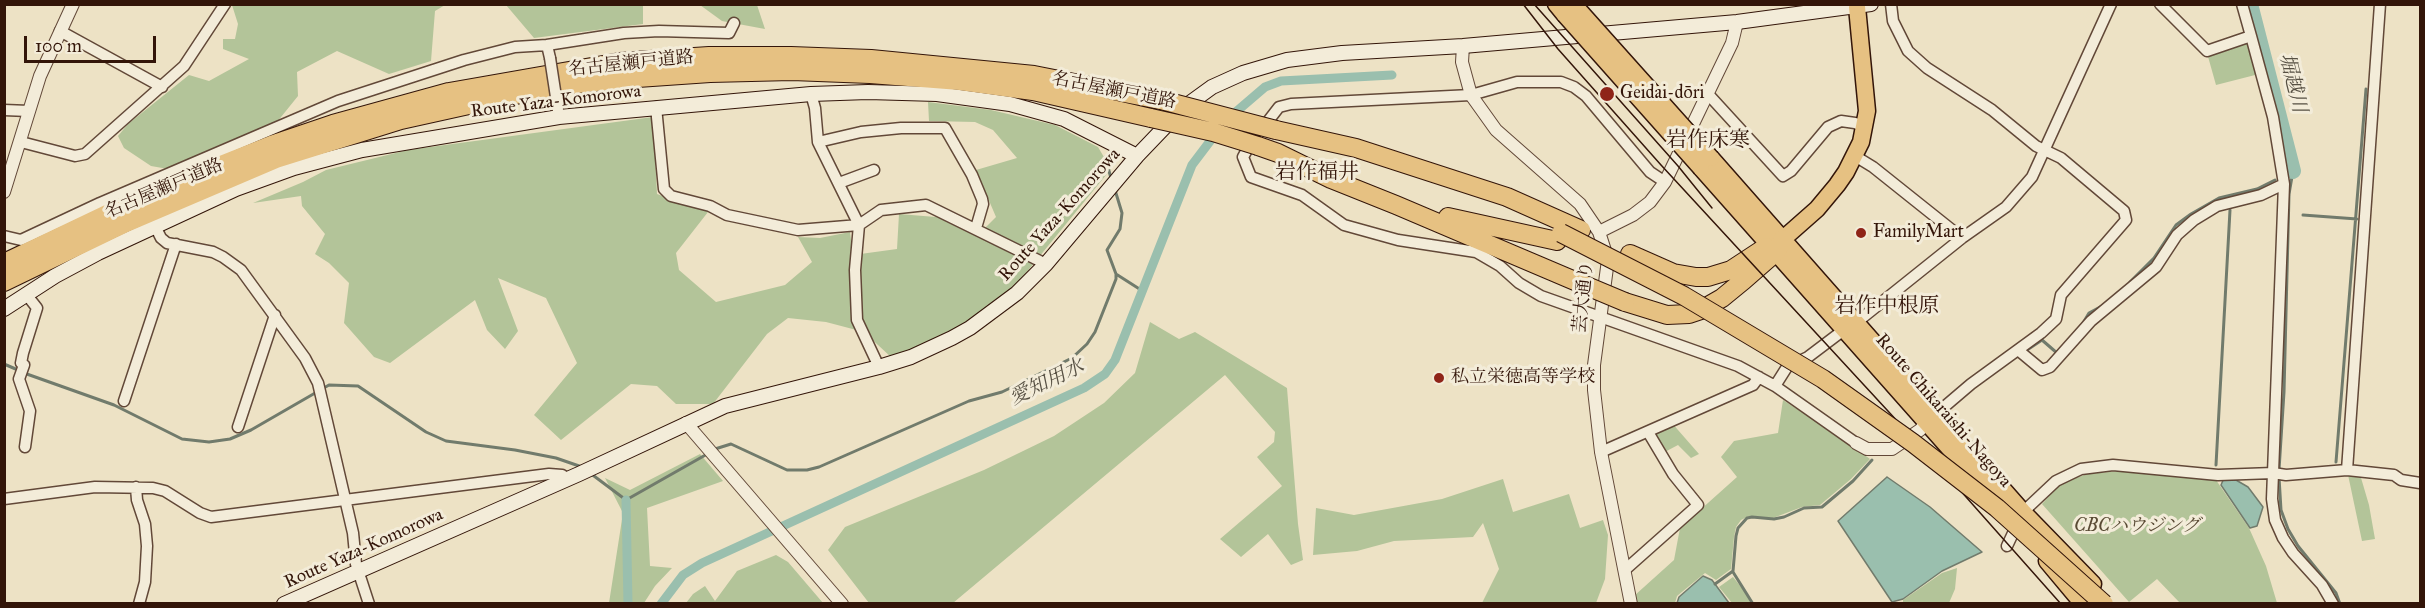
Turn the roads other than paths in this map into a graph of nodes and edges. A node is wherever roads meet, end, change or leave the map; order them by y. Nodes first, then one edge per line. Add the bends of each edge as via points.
1 (73, 4) edge
2 (225, 4) edge
3 (1891, 4) edge
4 (2111, 4) edge
5 (2160, 4) edge
6 (2242, 4) edge
7 (2380, 4) edge
8 (1862, 5) edge
9 (1567, 7) edge
10 (1737, 22) junction
11 (734, 23) dead end
12 (60, 31) junction
13 (2251, 36) junction
14 (548, 45) junction
15 (1463, 46) junction
16 (162, 87) junction
17 (1707, 93) junction
18 (811, 94) junction
19 (1471, 95) junction
20 (656, 107) junction
21 (4, 110) edge
22 (29, 111) junction
23 (559, 113) junction
24 (1865, 127) junction
25 (21, 142) junction
26 (818, 142) junction
27 (2043, 150) junction
28 (1137, 156) junction
29 (1855, 156) junction
30 (1410, 167) junction
31 (874, 170) dead end
32 (1665, 182) junction
33 (839, 183) junction
34 (2284, 184) junction
35 (4, 192) edge
36 (1396, 205) junction
37 (123, 215) junction
38 (859, 225) junction
39 (154, 226) junction
40 (976, 228) junction
41 (1590, 231) junction
42 (4, 236) edge
43 (1559, 237) junction
44 (1962, 238) junction
45 (176, 244) junction
46 (1776, 245) junction
47 (4, 263) edge
48 (1046, 264) junction
49 (4, 282) edge
50 (26, 294) junction
51 (4, 309) edge
52 (275, 315) junction
53 (1601, 316) junction
54 (1851, 326) junction
55 (2019, 351) junction
56 (879, 367) junction
57 (1759, 377) junction
58 (1775, 386) junction
59 (123, 402) dead end
60 (1932, 417) junction
61 (686, 423) junction
62 (238, 427) dead end
63 (1648, 432) junction
64 (1856, 443) joint
65 (25, 447) dead end
66 (1601, 452) junction
67 (2347, 470) junction
68 (2273, 473) junction
69 (573, 477) junction
70 (2421, 483) edge
71 (136, 487) junction
72 (4, 499) edge
73 (345, 500) junction
74 (2020, 519) junction
75 (2007, 546) dead end
76 (1626, 569) junction
77 (358, 571) junction
78 (1627, 589) junction
79 (140, 603) edge
80 (284, 603) edge
81 (369, 603) edge
82 (842, 603) edge
83 (1618, 603) edge
84 (1631, 603) edge
85 (2083, 603) edge
86 (2093, 603) edge
87 (2104, 603) edge
88 (2112, 603) edge
89 (2333, 603) edge

1 - 12 street
2 - 16 street via 184,66
3 - 27 street via 1893,21 1908,51
4 - 27 street
5 - 13 street via 2207,51
6 - 13 street
7 - 67 street
8 - 10 main road, Route Yaza-Komorowa
8 - 24 main road
9 - 46 main road, Route Chikaraishi-Nagoya, bridge
10 - 15 main road, Route Yaza-Komorowa
10 - 17 street via 1732,43
11 - 14 street via 729,33 659,31
12 - 16 street
12 - 22 street
13 - 34 street
14 - 23 street, bridge
14 - 42 street via 515,47 464,60 338,101 21,240
15 - 19 street via 1462,62
15 - 28 main road, Route Yaza-Komorowa via 1342,53 1287,60 1243,73 1212,87 1183,108
16 - 25 street via 85,154 75,156
17 - 24 street via 1783,176 1828,127 1841,121
17 - 32 street
18 - 20 main road, Route Yaza-Komorowa
18 - 26 street
18 - 28 main road, Route Yaza-Komorowa via 937,94 1010,104 1064,119
19 - 32 street via 1532,80 1574,87 1650,172
19 - 41 street, 芸大通り via 1496,130 1580,204
19 - 53 street via 1280,107 1248,148 1246,166 1251,177 1302,195 1344,225 1398,240 1476,252 1541,296
20 - 23 main road, Route Yaza-Komorowa
20 - 38 street via 666,194 727,215 798,230
21 - 22 street
22 - 25 street
23 - 39 main road, Route Yaza-Komorowa via 362,150 294,168
24 - 29 main road
25 - 35 street
26 - 33 street
26 - 40 street via 861,132 945,128 982,199
27 - 44 street via 2032,177 2006,207
27 - 55 street via 2061,158 2124,211 2126,220 2061,295 2056,319
28 - 48 main road, Route Yaza-Komorowa
29 - 44 street
29 - 46 main road via 1827,197
30 - 37 highway, 名古屋瀬戸道路, bridge via 1356,148 1166,101 1034,75 871,59 721,56 620,62 396,105 189,177
30 - 41 highway via 1507,197
30 - 43 highway
31 - 33 street
32 - 41 street via 1650,202 1633,215
33 - 38 street
34 - 55 street via 2261,195 2217,206 2194,220 2177,235 2156,267 2091,321 2050,367 2042,370
34 - 68 street
36 - 37 highway, 名古屋瀬戸道路, bridge via 1258,146 1033,91 960,81 792,71 623,79 505,97 401,120 276,159
36 - 43 highway
36 - 46 highway, bridge via 1625,302 1667,315 1701,310 1733,290
37 - 47 highway, 名古屋瀬戸道路
37 - 49 highway, 名古屋瀬戸道路
38 - 40 street via 881,210 926,204
38 - 56 street via 855,270 857,320
39 - 45 street via 164,241
39 - 50 main road, Route Yaza-Komorowa
40 - 48 street
41 - 46 highway via 1673,273 1696,277 1731,270
41 - 53 street, 芸大通り via 1608,260
43 - 86 highway via 1683,303 1821,386 1949,479
43 - 87 highway, bridge via 1684,296 1823,379 1914,442
44 - 54 street
45 - 52 street via 213,252 231,262
45 - 59 street
46 - 54 main road, Route Chikaraishi-Nagoya
48 - 56 main road, Route Yaza-Komorowa via 1017,293 970,328 911,357
50 - 51 main road, Route Yaza-Komorowa
50 - 65 street via 37,312 23,353 19,384 30,411
52 - 62 street
52 - 73 street via 318,383
53 - 57 street
53 - 66 street, 芸大通り via 1594,365
54 - 58 street via 1787,367
54 - 60 main road, Route Chikaraishi-Nagoya
55 - 60 street
56 - 61 main road, Route Yaza-Komorowa via 725,406
57 - 58 street
57 - 63 street via 1753,385
58 - 64 street
60 - 64 street via 1892,449 1867,449
60 - 74 main road, Route Chikaraishi-Nagoya
61 - 69 main road, Route Yaza-Komorowa
61 - 82 street
63 - 66 street
63 - 76 street via 1698,505
66 - 76 street, 芸大通り
67 - 68 street
67 - 70 street via 2394,475
68 - 74 street via 2218,475 2113,465 2081,469 2056,481
68 - 89 street via 2275,520 2283,538
69 - 73 street via 549,474
69 - 77 main road, Route Yaza-Komorowa
71 - 72 street via 95,487
71 - 73 street via 165,491 211,517
71 - 79 street via 147,546
73 - 77 street
74 - 75 street
74 - 85 main road, Route Chikaraishi-Nagoya
74 - 88 main road, Route Chikaraishi-Nagoya
76 - 78 street, 芸大通り
77 - 80 main road, Route Yaza-Komorowa
77 - 81 street
78 - 83 street
78 - 84 street, 芸大通り

